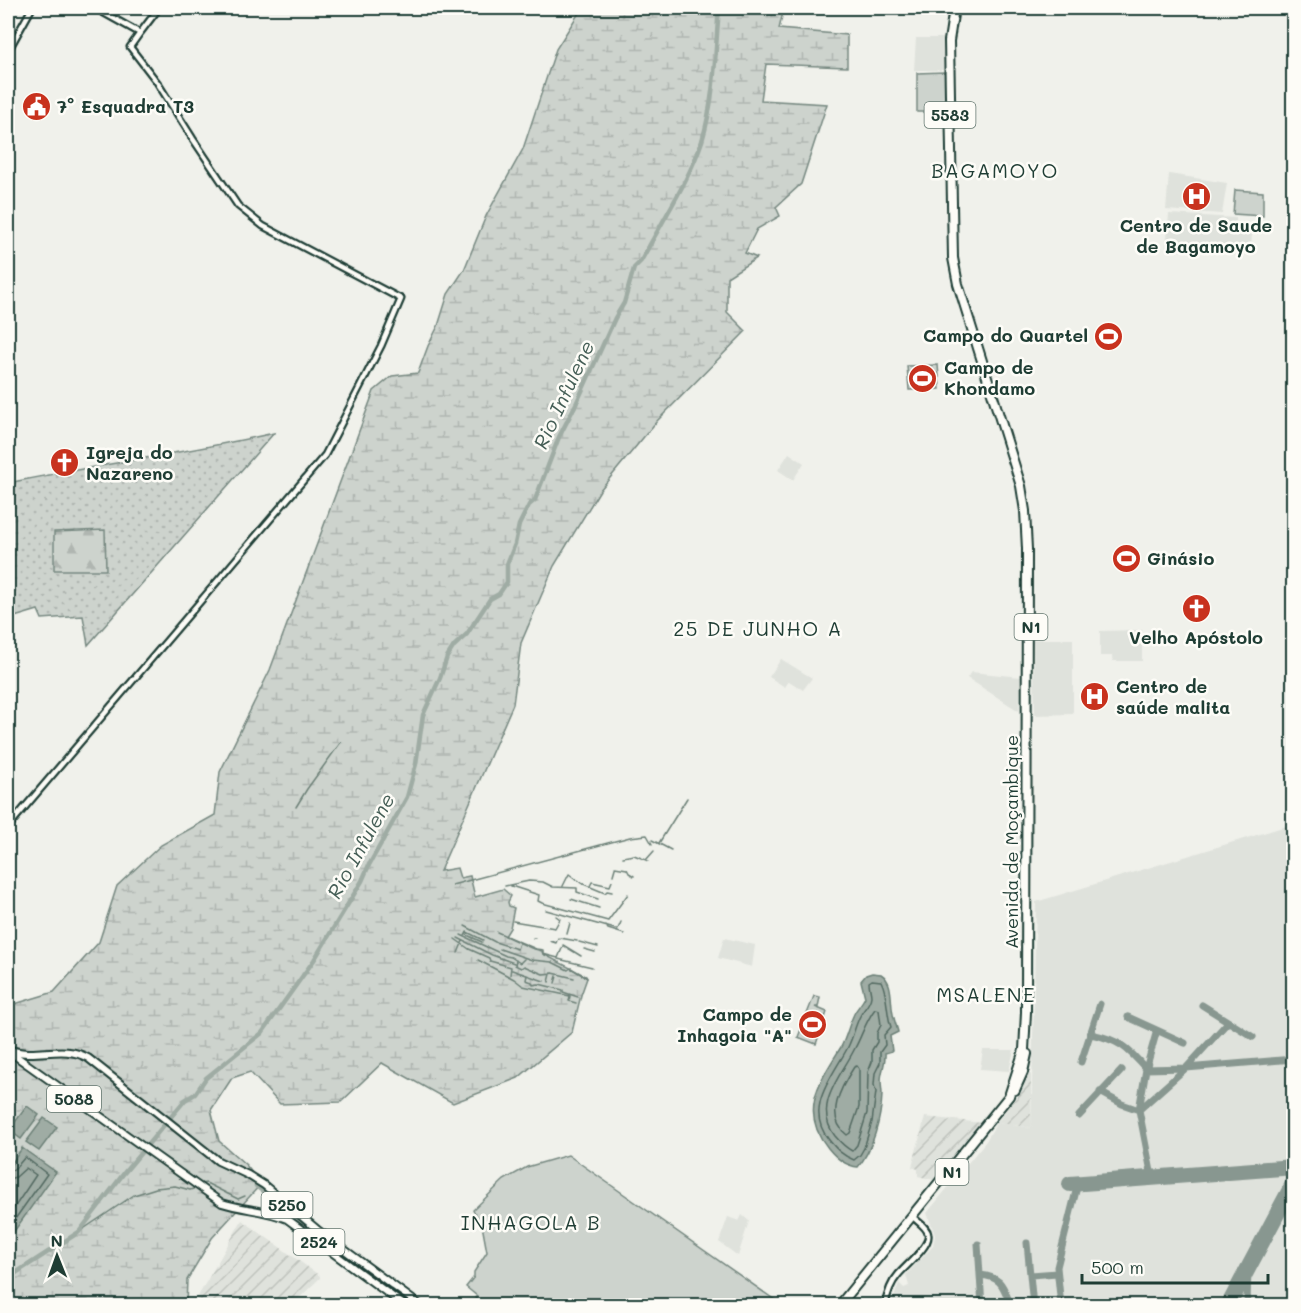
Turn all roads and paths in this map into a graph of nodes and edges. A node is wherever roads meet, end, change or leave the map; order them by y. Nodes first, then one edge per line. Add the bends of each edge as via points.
1 (32, 8) edge
2 (95, 8) edge
3 (159, 8) edge
4 (956, 8) edge
5 (140, 33) junction
6 (8, 51) edge
7 (952, 214) junction
8 (1029, 722) junction
9 (8, 827) edge
10 (8, 1050) edge
11 (32, 1054) junction
12 (28, 1066) junction
13 (222, 1203) joint
14 (914, 1218) junction
15 (317, 1229) junction
16 (311, 1236) junction
17 (405, 1305) edge
18 (421, 1305) edge
19 (841, 1305) edge
20 (885, 1305) edge

1 - 6 street
2 - 5 street
3 - 5 street
4 - 7 highway, 5583 via 952,40
5 - 9 street via 130,47 238,206 263,226 401,299 325,455
7 - 8 highway, N1 via 957,279 1025,511
7 - 8 highway, N1 via 960,277 1027,497 1031,530
8 - 14 highway, Avenida de Moçambique / N1 via 1026,1064 1021,1080 994,1119
10 - 11 main road
10 - 12 main road, 5088
11 - 12 main road
11 - 15 main road, 5250 via 59,1050 82,1054 218,1161 264,1185
12 - 13 main road, 5088
13 - 16 main road, 2524 via 278,1215
14 - 19 highway, N1
14 - 19 highway, N1
14 - 20 street via 926,1229 928,1241 891,1285
15 - 16 main road
15 - 18 main road, 5250
16 - 17 main road, 2524

